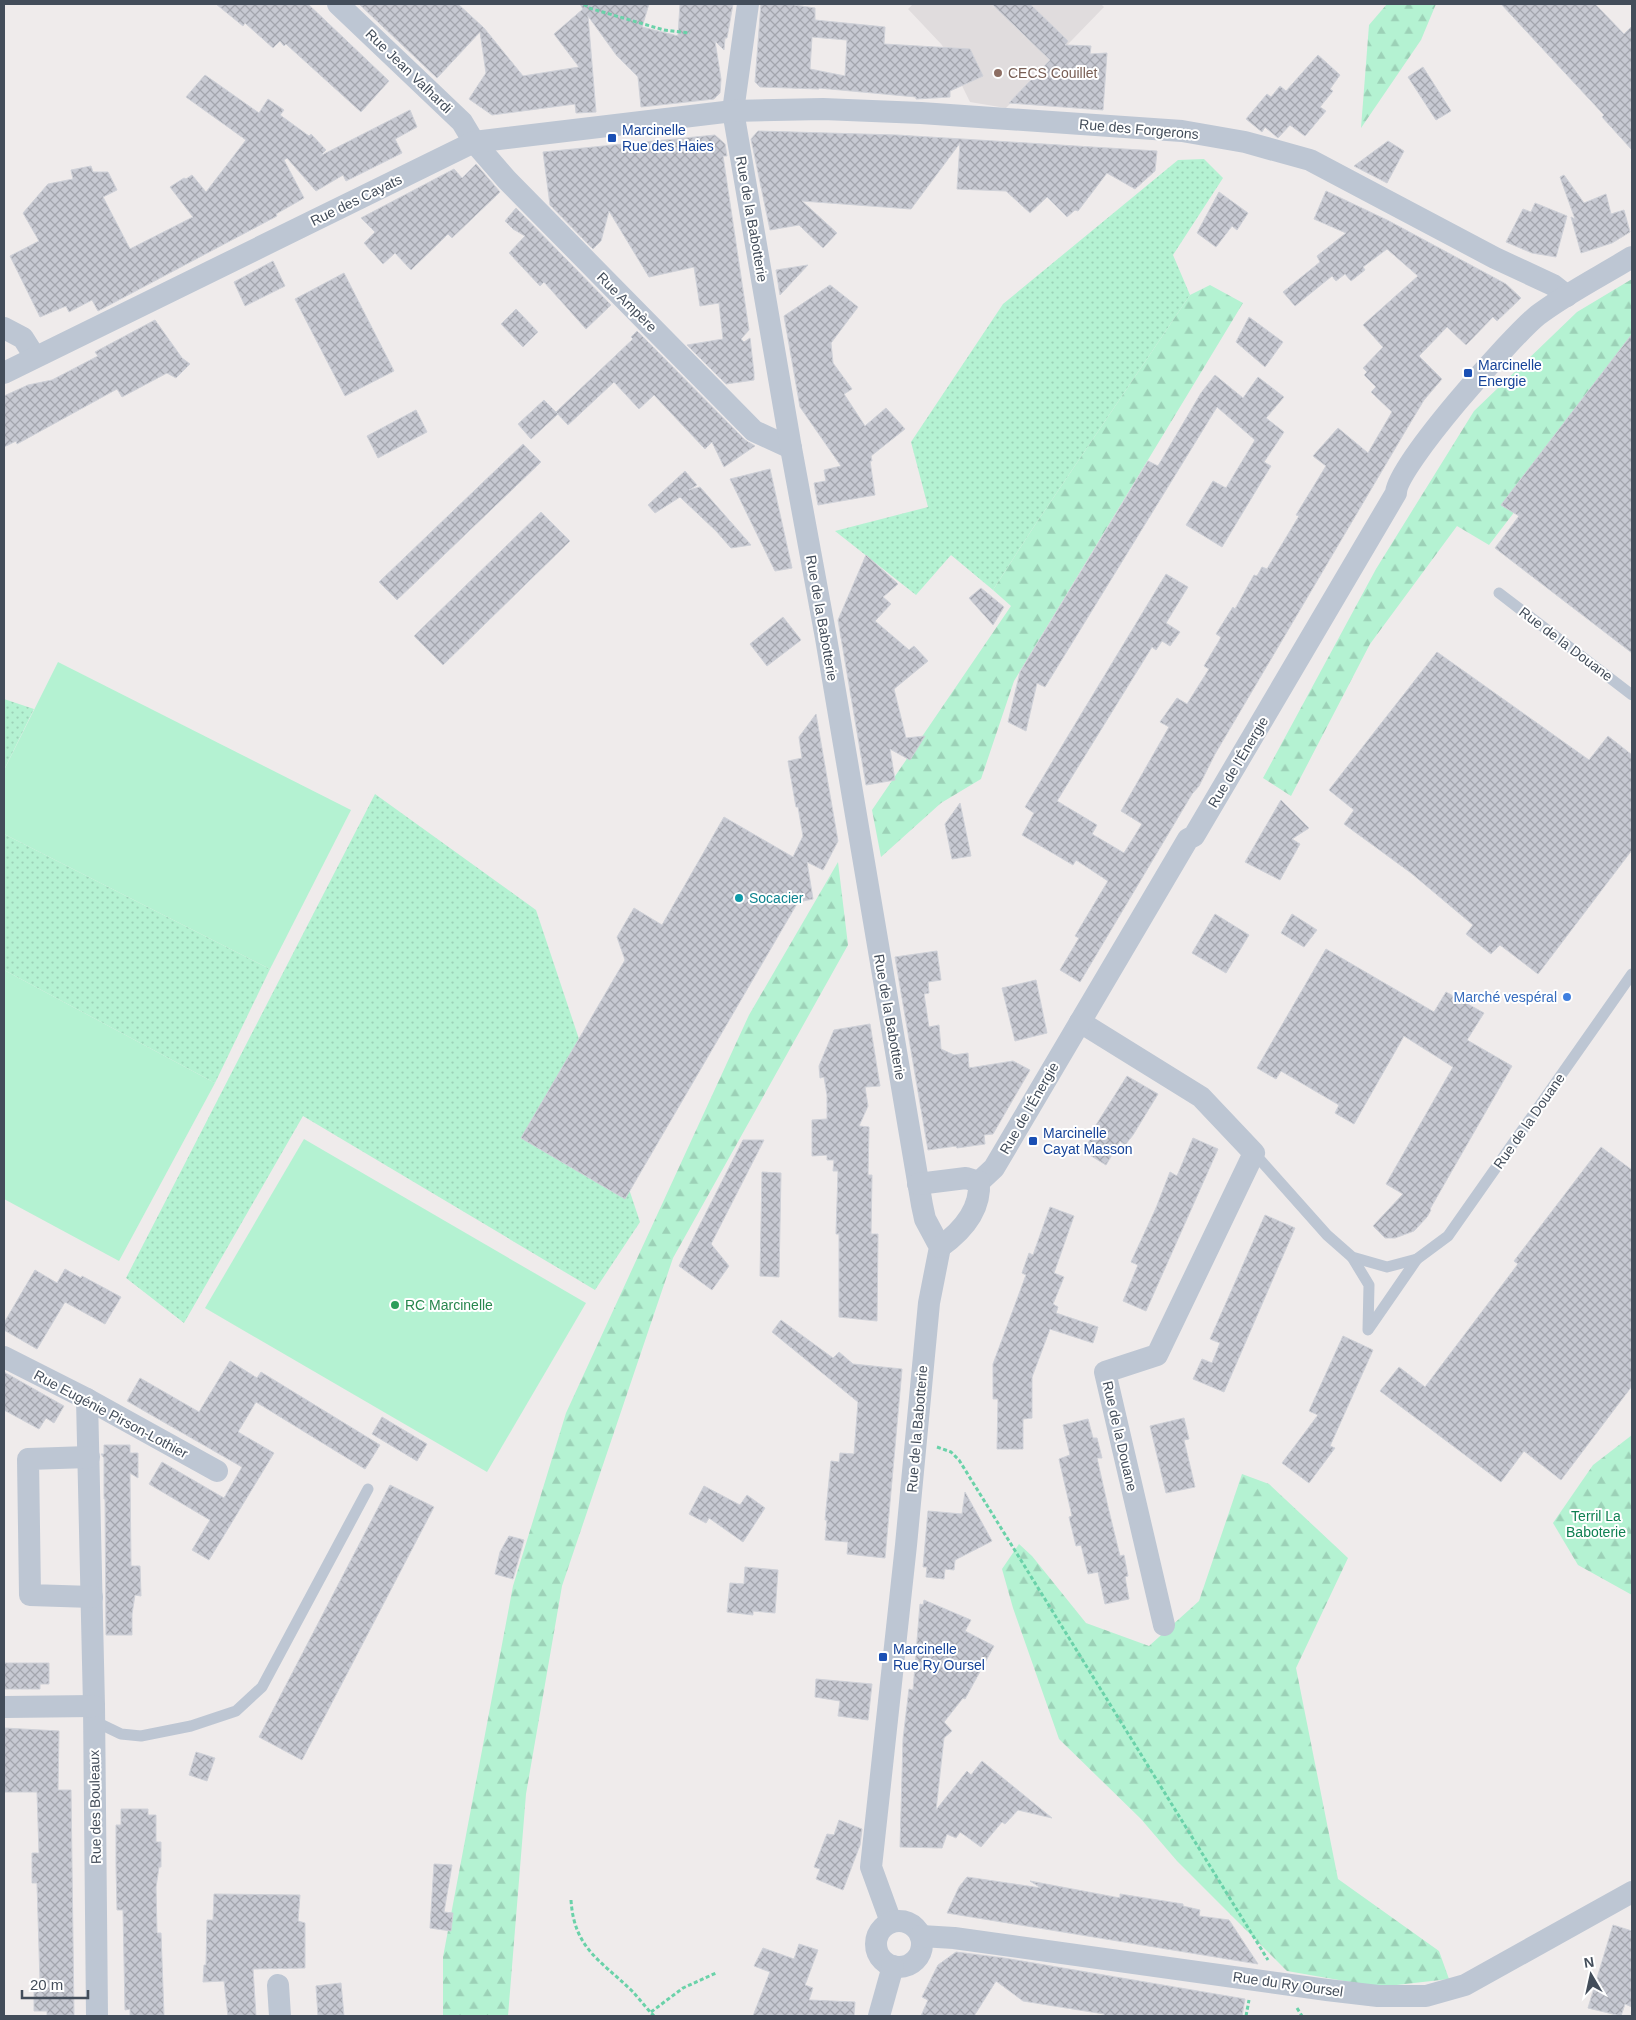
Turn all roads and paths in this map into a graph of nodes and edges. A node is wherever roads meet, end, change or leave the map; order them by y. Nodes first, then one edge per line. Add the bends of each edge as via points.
1 (338, 4) edge
2 (584, 4) edge
3 (748, 4) edge
4 (690, 33) dead end
5 (733, 111) junction
6 (474, 142) junction
7 (1632, 257) edge
8 (1567, 296) junction
9 (4, 328) edge
10 (35, 358) junction
11 (4, 373) edge
12 (791, 448) junction
13 (1499, 593) dead end
14 (1632, 695) edge
15 (1632, 974) edge
16 (1080, 1022) junction
17 (1254, 1153) junction
18 (979, 1182) junction
19 (918, 1184) junction
20 (940, 1247) junction
21 (1352, 1257) junction
22 (1417, 1259) junction
23 (4, 1357) edge
24 (88, 1399) junction
25 (915, 1443) junction
26 (89, 1457) junction
27 (217, 1472) dead end
28 (368, 1489) dead end
29 (92, 1598) junction
30 (1164, 1625) dead end
31 (4, 1707) edge
32 (94, 1714) junction
33 (1632, 1892) edge
34 (571, 1900) dead end
35 (891, 1922) junction
36 (921, 1936) junction
37 (893, 1966) junction
38 (716, 1973) dead end
39 (1282, 1984) junction
40 (278, 1985) dead end
41 (651, 2012) junction
42 (97, 2016) edge
43 (280, 2016) edge
44 (654, 2016) edge
45 (878, 2016) edge

1 - 6 street, Rue Jean Valhardi via 462,122
2 - 4 path via 664,30
3 - 5 street, Rue de la Babotterie
5 - 6 street, Rue des Cayats
5 - 8 street, Rue des Forgerons via 823,109 921,113 1182,131 1245,142 1310,160 1495,258 1553,285
5 - 12 street, Rue de la Babotterie
6 - 10 street, Rue des Cayats
6 - 12 street, Rue Ampère via 507,180 754,431
7 - 8 street, Rue de l'Énergie
8 - 16 street, Rue de l'Énergie via 1537,316 1493,359 1408,468 1194,836 1188,839
9 - 10 street via 23,338
10 - 11 street, Rue des Cayats
12 - 19 street, Rue de la Babotterie
13 - 14 lane, Rue de la Douane
15 - 22 lane, Rue de la Douane via 1448,1236
16 - 17 street, Rue de la Douane via 1201,1097
16 - 18 street, Rue de l'Énergie via 994,1168
17 - 21 lane, Rue de la Douane via 1327,1235
17 - 30 street, Rue de la Douane via 1157,1355 1105,1372
18 - 19 street via 960,1178
18 - 20 street via 976,1208 961,1228
19 - 20 street, Rue de la Babotterie via 925,1219
20 - 25 street, Rue de la Babotterie via 929,1303
21 - 22 lane, Rue de la Douane via 1388,1267
21 - 22 lane, Rue de la Douane via 1370,1284 1368,1330
23 - 24 street, Rue Eugénie Pirson-Lothier
24 - 26 street, Rue des Bouleaux
24 - 27 street, Rue Eugénie Pirson-Lothier
25 - 35 street, Rue de la Babotterie via 871,1867
25 - 39 path via 936,1446 951,1452 959,1460
26 - 29 street, Rue des Bouleaux
26 - 29 street via 28,1459 30,1595
28 - 32 lane via 262,1687 236,1711 191,1726 141,1736 121,1734
29 - 32 street, Rue des Bouleaux
31 - 32 street
32 - 42 street, Rue des Bouleaux
33 - 39 street, Rue du Ry Oursel via 1465,1985 1426,1996 1378,1996
34 - 41 path via 572,1915 581,1941 602,1966
35 - 36 street via 911,1924
35 - 37 street via 879,1932 876,1948 884,1961
36 - 37 street via 918,1958 904,1967
36 - 39 street, Rue du Ry Oursel
37 - 45 street
38 - 41 path via 683,1988
40 - 43 street
41 - 44 path

